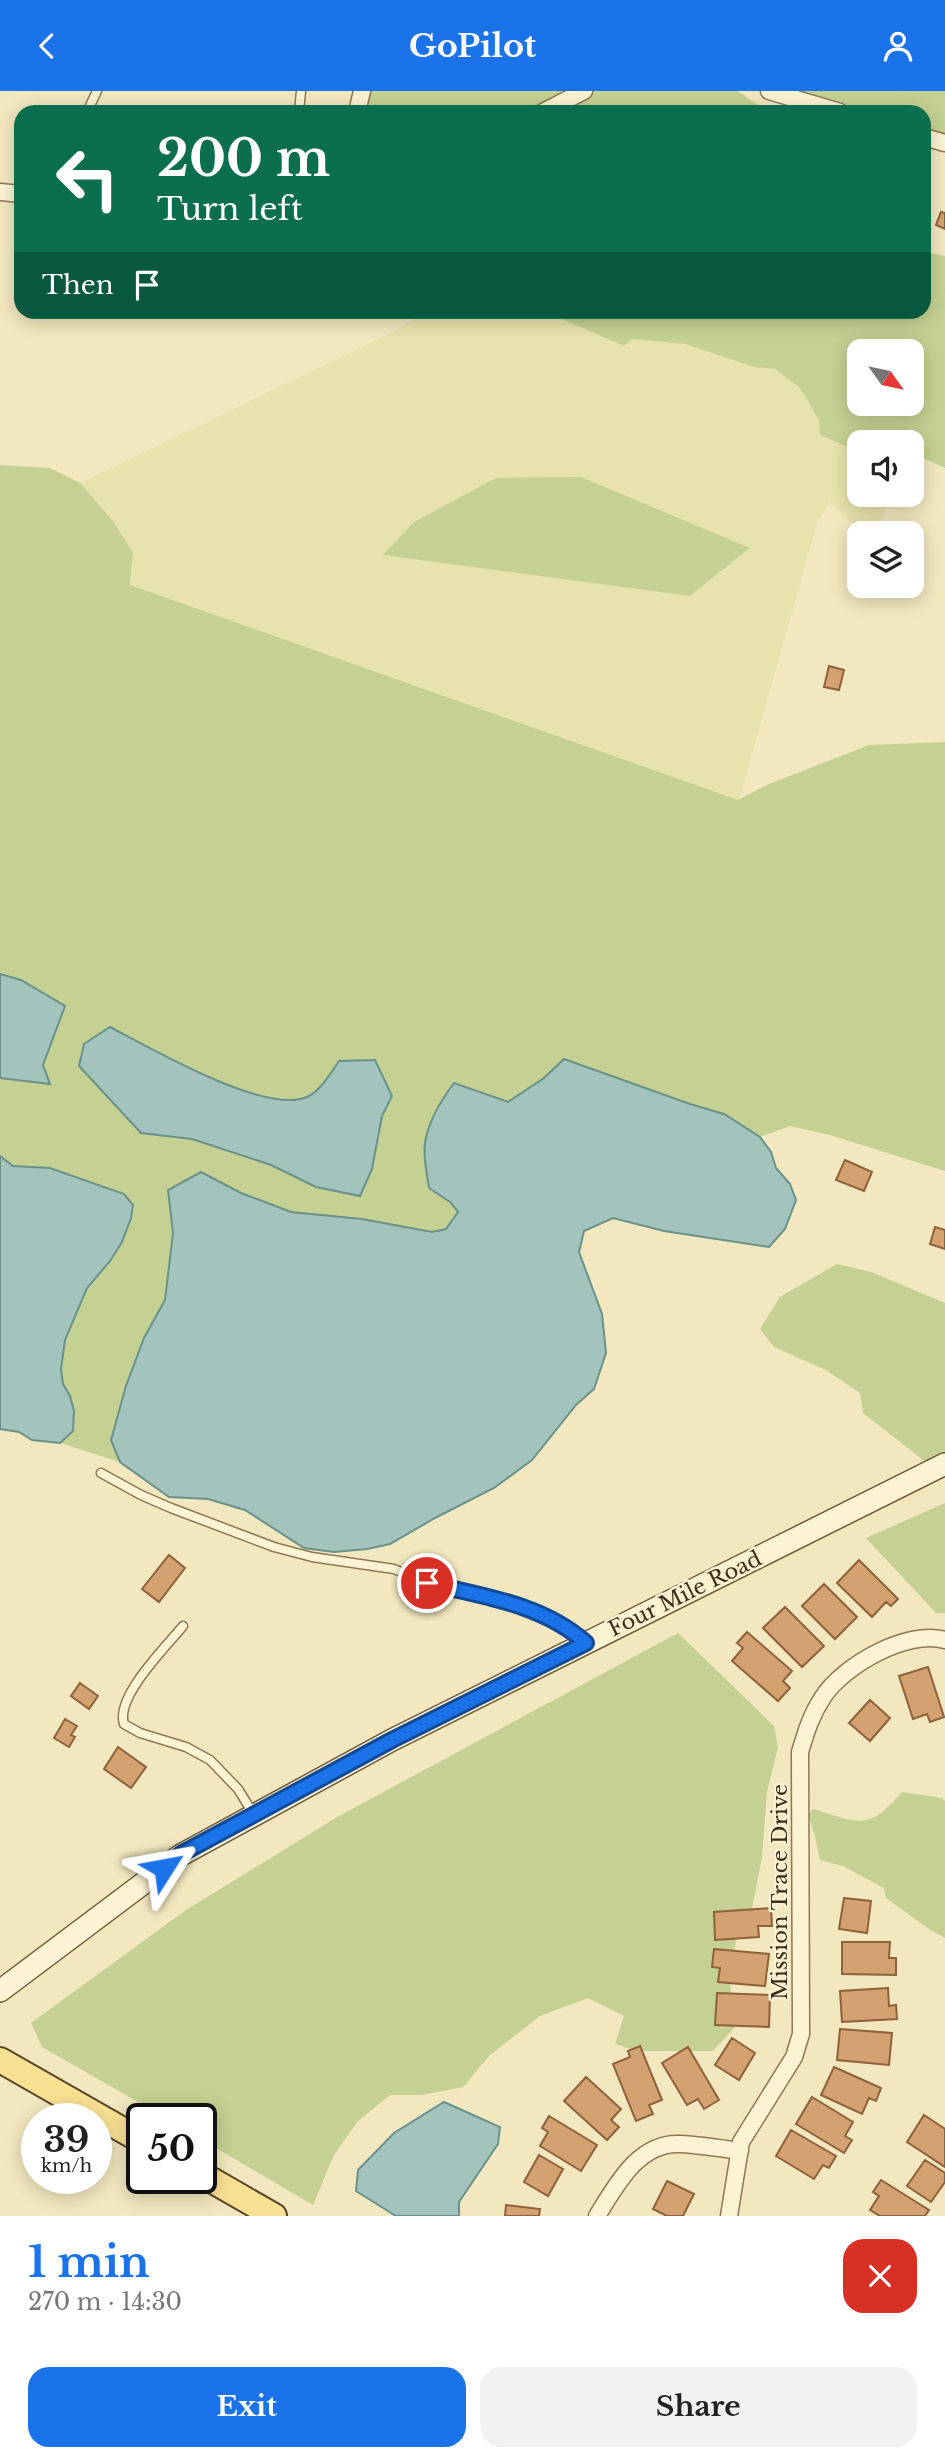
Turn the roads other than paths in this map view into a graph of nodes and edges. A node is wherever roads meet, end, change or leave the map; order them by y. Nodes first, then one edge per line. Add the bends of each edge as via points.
1 (584, 91) edge
2 (769, 91) edge
3 (557, 105) edge
4 (816, 105) edge
5 (945, 1464) edge
6 (101, 1473) dead end
7 (183, 1626) dead end
8 (945, 1640) edge
9 (586, 1643) junction
10 (254, 1815) junction
11 (0, 1991) edge
12 (0, 2060) edge
13 (126, 2132) edge
14 (740, 2151) junction
15 (217, 2184) edge
16 (274, 2216) edge
17 (597, 2216) edge
18 (729, 2216) edge

1 - 3 street
2 - 4 street
5 - 9 main road, Four Mile Road
6 - 9 lane via 161,1504 274,1547 394,1569 427,1583 539,1612
7 - 10 lane via 125,1703 124,1724 210,1760 238,1789
8 - 14 street, Mission Trace Drive via 911,1640 881,1651 845,1673 808,1721 800,1752 801,2034 794,2057 741,2142
9 - 10 main road, Four Mile Road
10 - 11 main road, Four Mile Road via 181,1854
12 - 13 main road
14 - 17 street via 677,2144 653,2149 624,2174
14 - 18 street, Mission Trace Drive
15 - 16 main road

